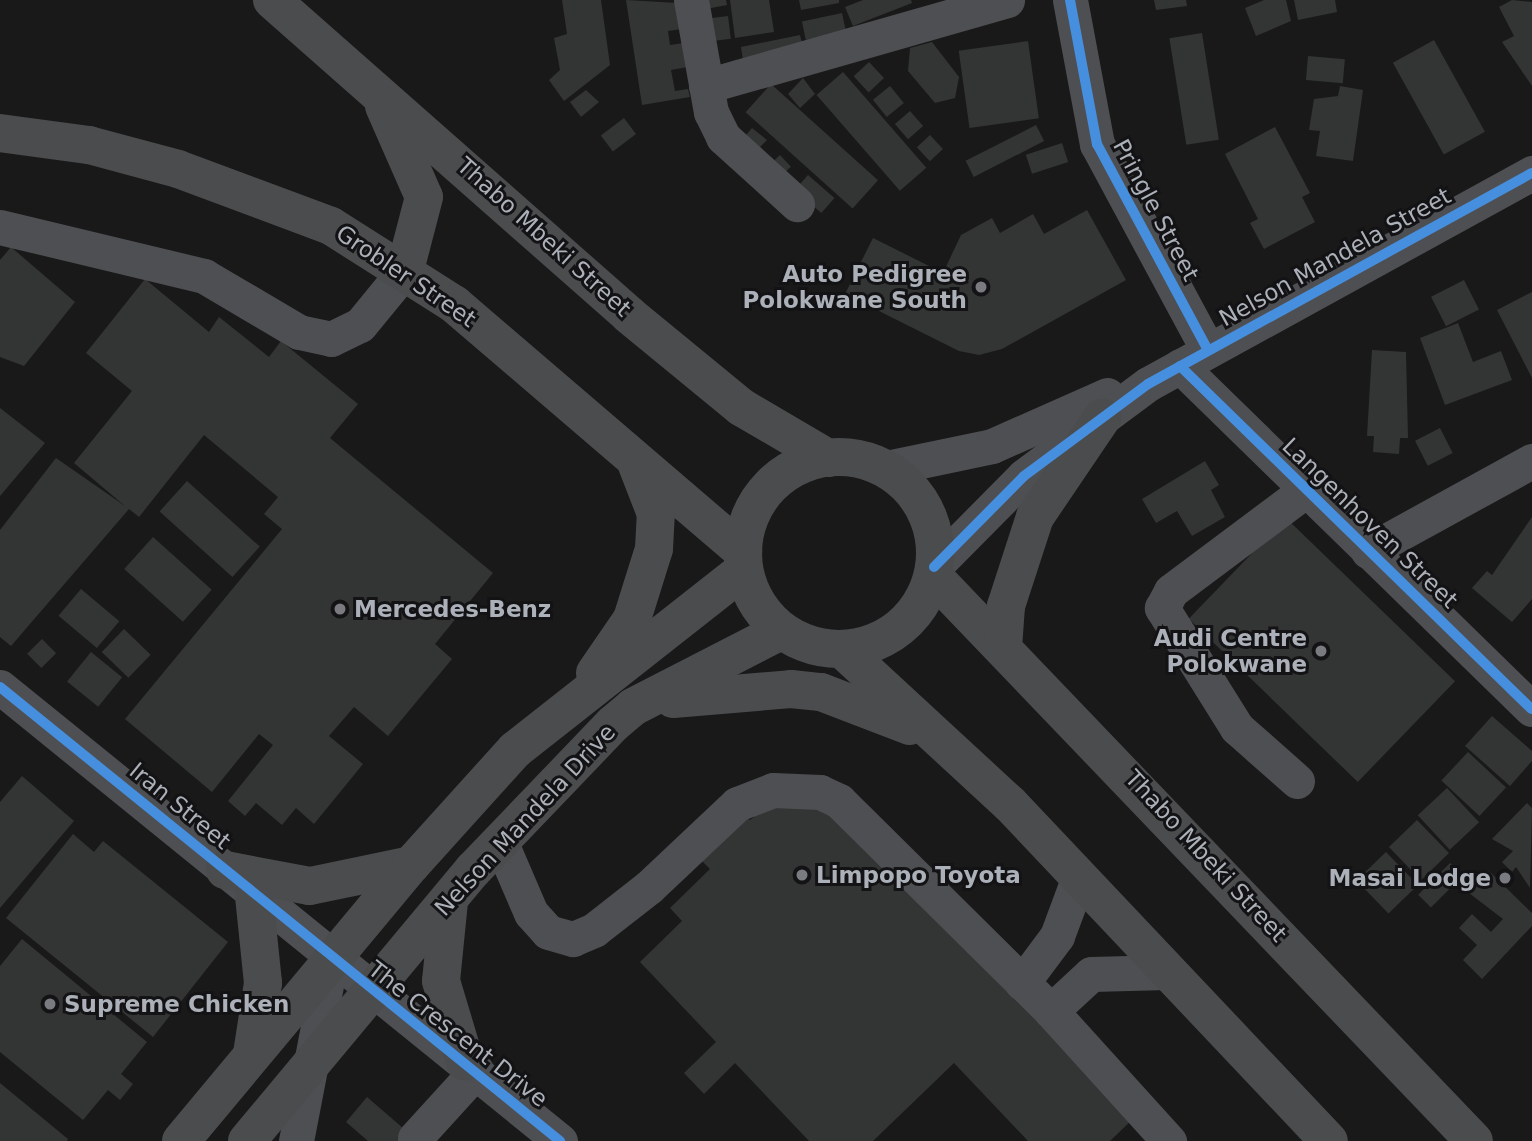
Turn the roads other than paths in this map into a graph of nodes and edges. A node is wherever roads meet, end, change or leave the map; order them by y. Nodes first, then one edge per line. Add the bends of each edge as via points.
1 (272, 0) edge
2 (691, 0) edge
3 (1007, 0) edge
4 (1070, 0) edge
5 (373, 86) junction
6 (706, 86) junction
7 (0, 133) edge
8 (1532, 173) edge
9 (797, 204) dead end
10 (0, 226) edge
11 (405, 270) junction
12 (1194, 358) junction
13 (1147, 384) junction
14 (1102, 418) junction
15 (828, 457) junction
16 (634, 458) junction
17 (1532, 461) edge
18 (887, 468) junction
19 (1306, 490) junction
20 (1368, 551) junction
21 (744, 561) junction
22 (933, 572) junction
23 (781, 631) junction
24 (1003, 648) junction
25 (844, 651) junction
26 (0, 687) edge
27 (580, 695) junction
28 (633, 707) junction
29 (1532, 709) edge
30 (934, 737) junction
31 (1297, 781) dead end
32 (500, 841) junction
33 (411, 865) junction
34 (225, 870) junction
35 (1079, 877) junction
36 (254, 896) junction
37 (449, 901) junction
38 (331, 960) junction
39 (1167, 972) junction
40 (1022, 983) junction
41 (369, 992) junction
42 (1051, 1011) junction
43 (252, 1056) junction
44 (311, 1062) junction
45 (470, 1066) junction
46 (432, 1133) edge
47 (181, 1141) edge
48 (247, 1141) edge
49 (296, 1141) edge
50 (560, 1141) edge
51 (1169, 1141) edge
52 (1329, 1141) edge
53 (1474, 1141) edge

1 - 5 main road, Thabo Mbeki Street
2 - 6 street
3 - 6 street
4 - 12 street, Pringle Street via 1097,144
5 - 11 main road via 410,152 424,197
5 - 15 main road, Thabo Mbeki Street via 741,407
6 - 9 street via 723,137
7 - 11 main road, Grobler Street via 89,145 247,190 331,226
8 - 12 street, Nelson Mandela Street
10 - 11 street via 204,276 299,332 331,339 360,326
11 - 16 main road, Grobler Street via 464,312
12 - 13 street, Nelson Mandela Street
12 - 19 street, Langenhoven Street
13 - 14 street, Nelson Mandela Street
13 - 18 street, Nelson Mandela Street via 1098,398 992,446
14 - 22 street, Nelson Mandela Street via 1024,476
14 - 24 main road via 1035,517 1006,606
15 - 18 main road, Thabo Mbeki Street
15 - 21 main road via 780,477 762,496
16 - 21 main road, Grobler Street
16 - 27 main road via 656,514 654,548 632,619
17 - 20 street
18 - 22 main road via 920,500 930,521
19 - 20 street, Langenhoven Street
19 - 31 street via 1171,591 1162,608 1237,728
20 - 29 street, Langenhoven Street
21 - 23 main road via 764,614
21 - 27 main road, Nelson Mandela Drive
22 - 24 main road, Thabo Mbeki Street
22 - 25 main road via 910,619 868,646
23 - 25 main road via 811,646
23 - 28 main road, Nelson Mandela Drive
24 - 53 main road, Thabo Mbeki Street
25 - 30 main road
26 - 34 street, Iran Street
27 - 33 main road, Nelson Mandela Drive via 515,750
28 - 30 main road via 723,692 791,689 871,708
28 - 32 main road, Nelson Mandela Drive
30 - 35 main road
32 - 37 main road, Nelson Mandela Drive
32 - 40 street via 531,914 548,932 573,939 594,930 649,887 737,804 773,790 820,792 861,820
33 - 34 main road via 310,886
33 - 38 main road, Nelson Mandela Drive
34 - 36 street, Iran Street
35 - 39 main road
35 - 40 street via 1057,936
36 - 38 street, Iran Street
36 - 43 main road via 263,983
37 - 41 main road, Nelson Mandela Drive
37 - 45 main road via 441,981
38 - 41 street, The Crescent Drive
38 - 43 main road, Nelson Mandela Drive
38 - 44 street, Nelson Mandela Drive
39 - 42 street via 1091,974
39 - 52 main road
40 - 42 street
41 - 44 main road, Nelson Mandela Drive
41 - 45 street, The Crescent Drive
42 - 51 street
43 - 47 main road, Nelson Mandela Drive
44 - 48 main road, Nelson Mandela Drive
44 - 49 street, Nelson Mandela Drive
45 - 46 street
45 - 50 street, The Crescent Drive

